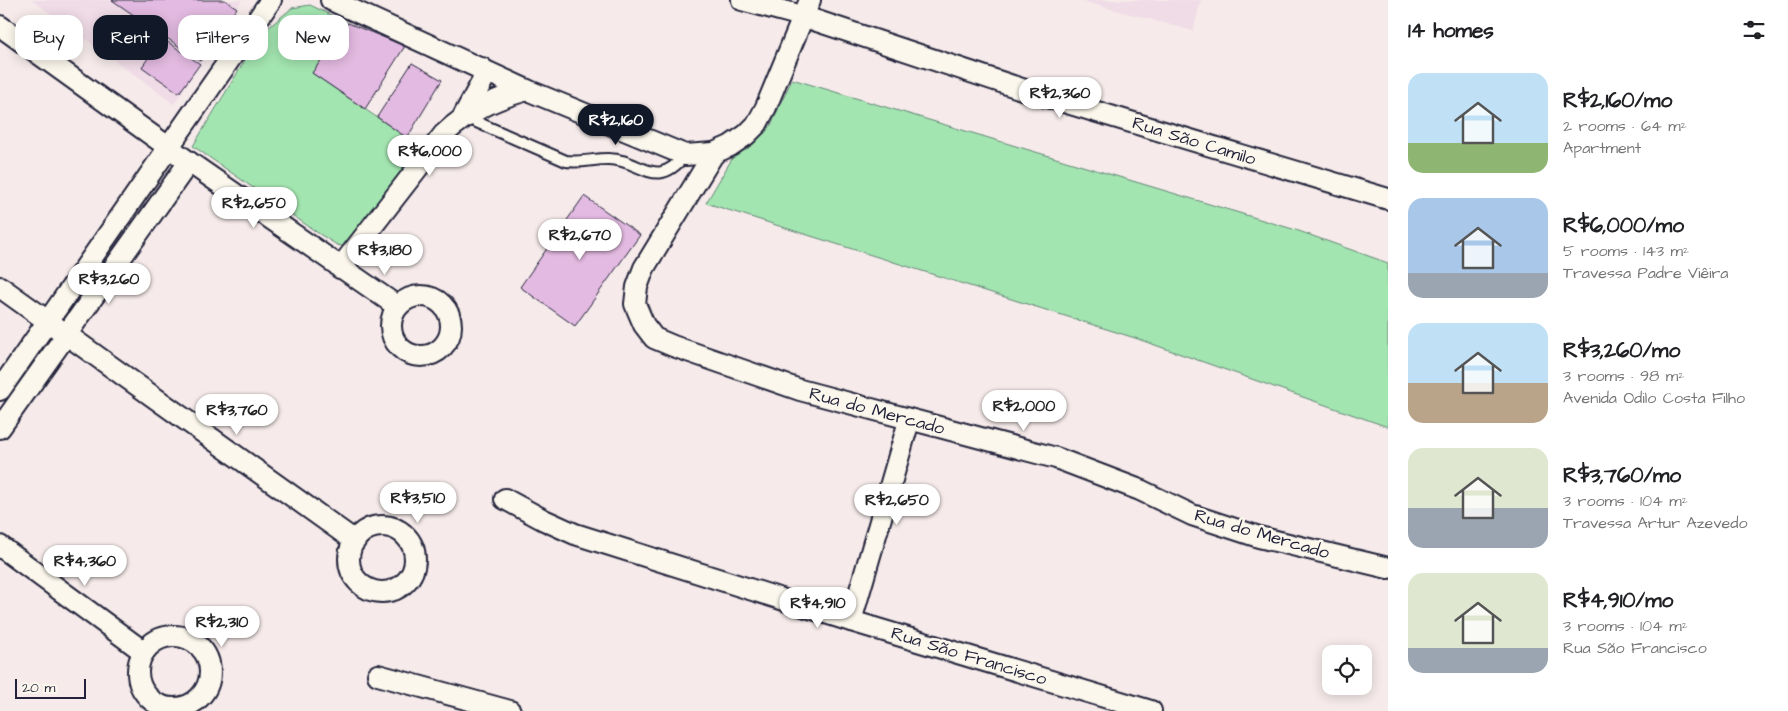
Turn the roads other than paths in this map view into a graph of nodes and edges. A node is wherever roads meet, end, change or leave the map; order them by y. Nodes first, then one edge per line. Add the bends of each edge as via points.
1 (271, 0) edge
2 (331, 0) edge
3 (742, 0) edge
4 (806, 8) edge
5 (0, 26) edge
6 (482, 68) junction
7 (527, 90) junction
8 (463, 116) junction
9 (170, 148) junction
10 (714, 153) junction
11 (685, 155) junction
12 (188, 162) junction
13 (1388, 199) edge
14 (340, 268) junction
15 (0, 286) edge
16 (397, 306) dead end
17 (48, 322) junction
18 (66, 335) junction
19 (0, 390) edge
20 (909, 421) junction
21 (0, 428) edge
22 (505, 499) dead end
23 (355, 540) dead end
24 (0, 546) edge
25 (1388, 568) edge
26 (851, 621) junction
27 (144, 652) dead end
28 (378, 675) dead end
29 (510, 711) edge
30 (1151, 711) edge

1 - 9 street
2 - 6 street
3 - 4 street, Rua São Camilo
4 - 10 street via 757,124 746,135
4 - 13 street, Rua São Camilo via 1037,94
5 - 9 street
6 - 7 street
6 - 8 street via 483,80
7 - 8 street via 494,99
7 - 11 street
8 - 11 lane via 566,161 620,160 657,173 672,168
8 - 14 street via 416,167
9 - 12 street
9 - 17 street
10 - 11 street
10 - 20 street, Rua do Mercado via 644,268 635,304 644,325 654,338 693,354 800,390
12 - 14 street
12 - 18 street
14 - 16 street
15 - 17 street
17 - 18 street
17 - 19 street
18 - 21 street
18 - 23 street
20 - 25 street, Rua do Mercado via 1056,458 1200,517 1259,537
20 - 26 street
22 - 26 street, Rua São Francisco via 575,534
24 - 27 street
26 - 30 street, Rua São Francisco
28 - 29 street

